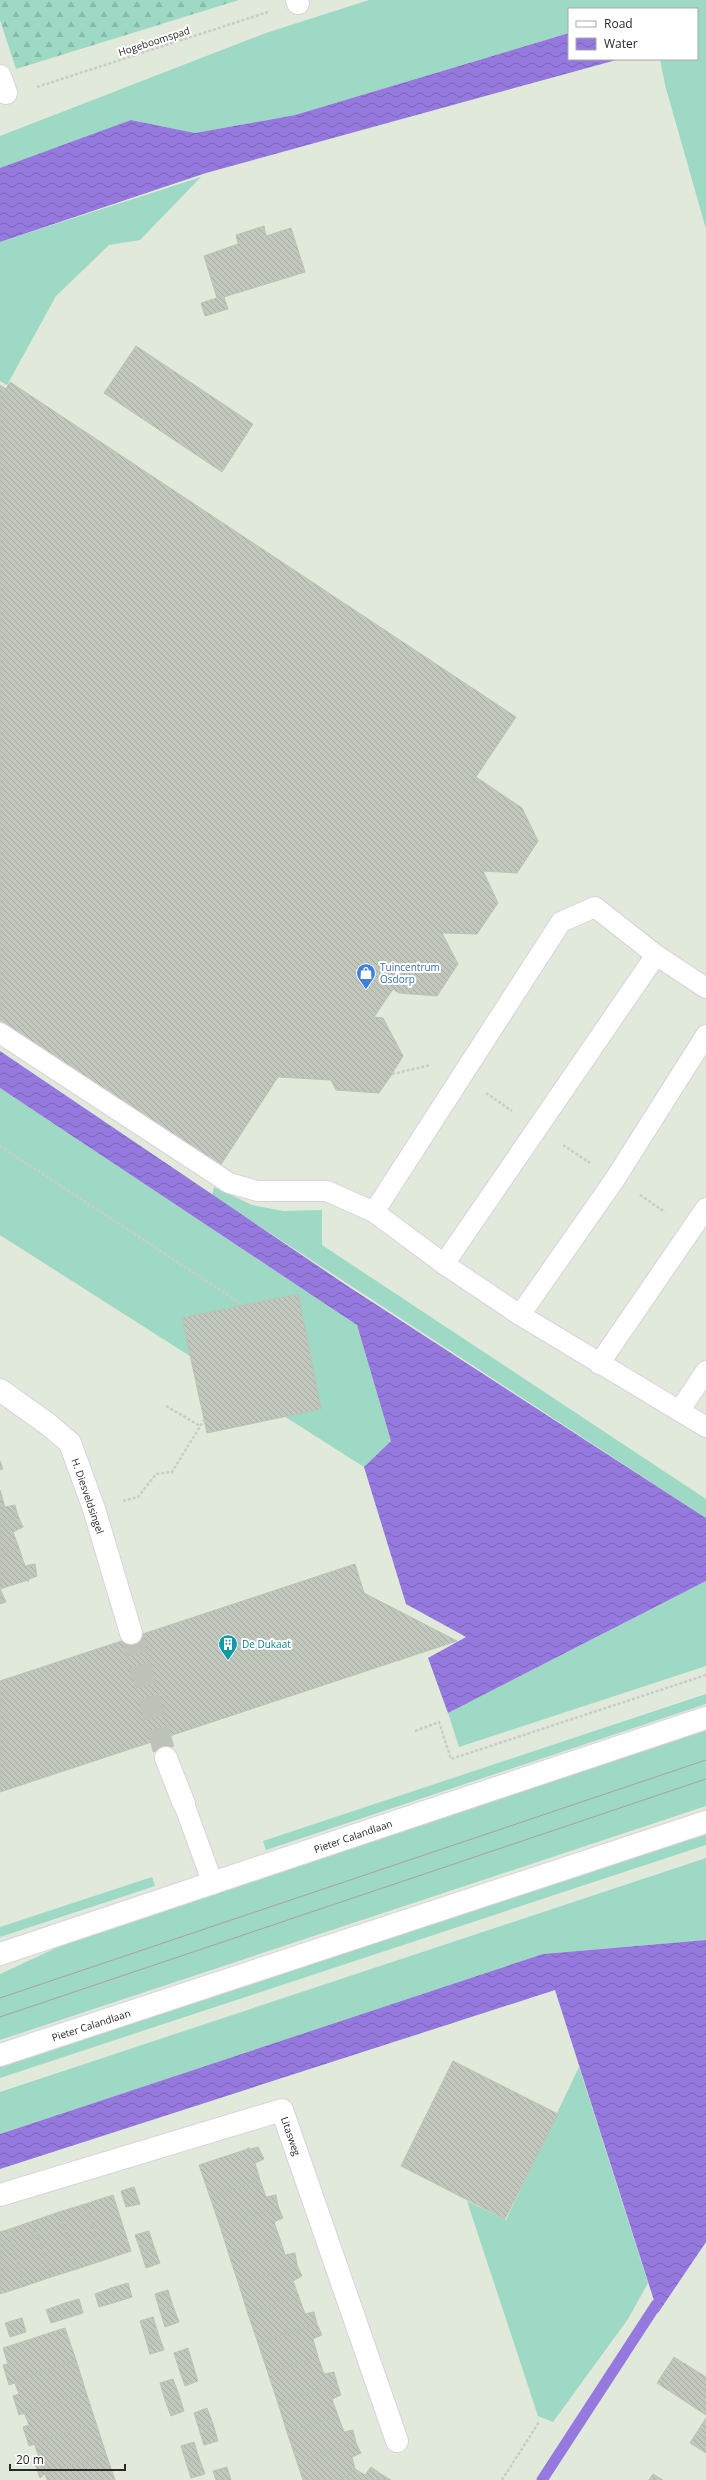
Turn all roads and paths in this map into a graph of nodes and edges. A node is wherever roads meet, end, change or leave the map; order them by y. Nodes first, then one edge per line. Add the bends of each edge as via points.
1 (298, 1) edge
2 (3, 85) edge
3 (656, 955) junction
4 (706, 988) edge
5 (0, 1033) edge
6 (706, 1035) edge
7 (0, 1146) edge
8 (706, 1208) edge
9 (374, 1212) junction
10 (444, 1264) junction
11 (243, 1306) dead end
12 (520, 1315) junction
13 (599, 1364) junction
14 (706, 1371) edge
15 (0, 1390) edge
16 (166, 1406) dead end
17 (680, 1410) junction
18 (204, 1420) dead end
19 (200, 1426) junction
20 (706, 1427) edge
21 (94, 1509) junction
22 (131, 1633) tunnel mouth
23 (706, 1675) edge
24 (706, 1718) edge
25 (416, 1731) dead end
26 (166, 1758) tunnel mouth
27 (184, 1804) joint
28 (706, 1822) edge
29 (212, 1884) junction
30 (0, 1954) edge
31 (0, 2055) edge
32 (0, 2195) edge
33 (539, 2422) dead end
34 (397, 2441) dead end
35 (502, 2480) edge

1 - 2 path, Hogeboomspad via 40,87
3 - 4 lane
3 - 9 lane via 595,907 561,922
3 - 10 lane
5 - 9 lane via 229,1183 257,1191 327,1191
6 - 12 lane via 615,1179
7 - 11 path
8 - 13 lane
9 - 10 lane
10 - 12 lane
12 - 13 lane
13 - 17 lane
14 - 17 lane
15 - 21 main road, H. Diesveldsingel via 70,1443
16 - 19 path
17 - 20 lane
18 - 19 path
19 - 21 path via 172,1472 156,1474 138,1497
21 - 22 main road, H. Diesveldsingel
23 - 25 path via 451,1759 439,1722
24 - 29 main road, Pieter Calandlaan
26 - 27 main road
27 - 29 lane
28 - 31 main road, Pieter Calandlaan
29 - 30 main road, Pieter Calandlaan
32 - 34 main road, Litasweg via 282,2110
33 - 35 path

